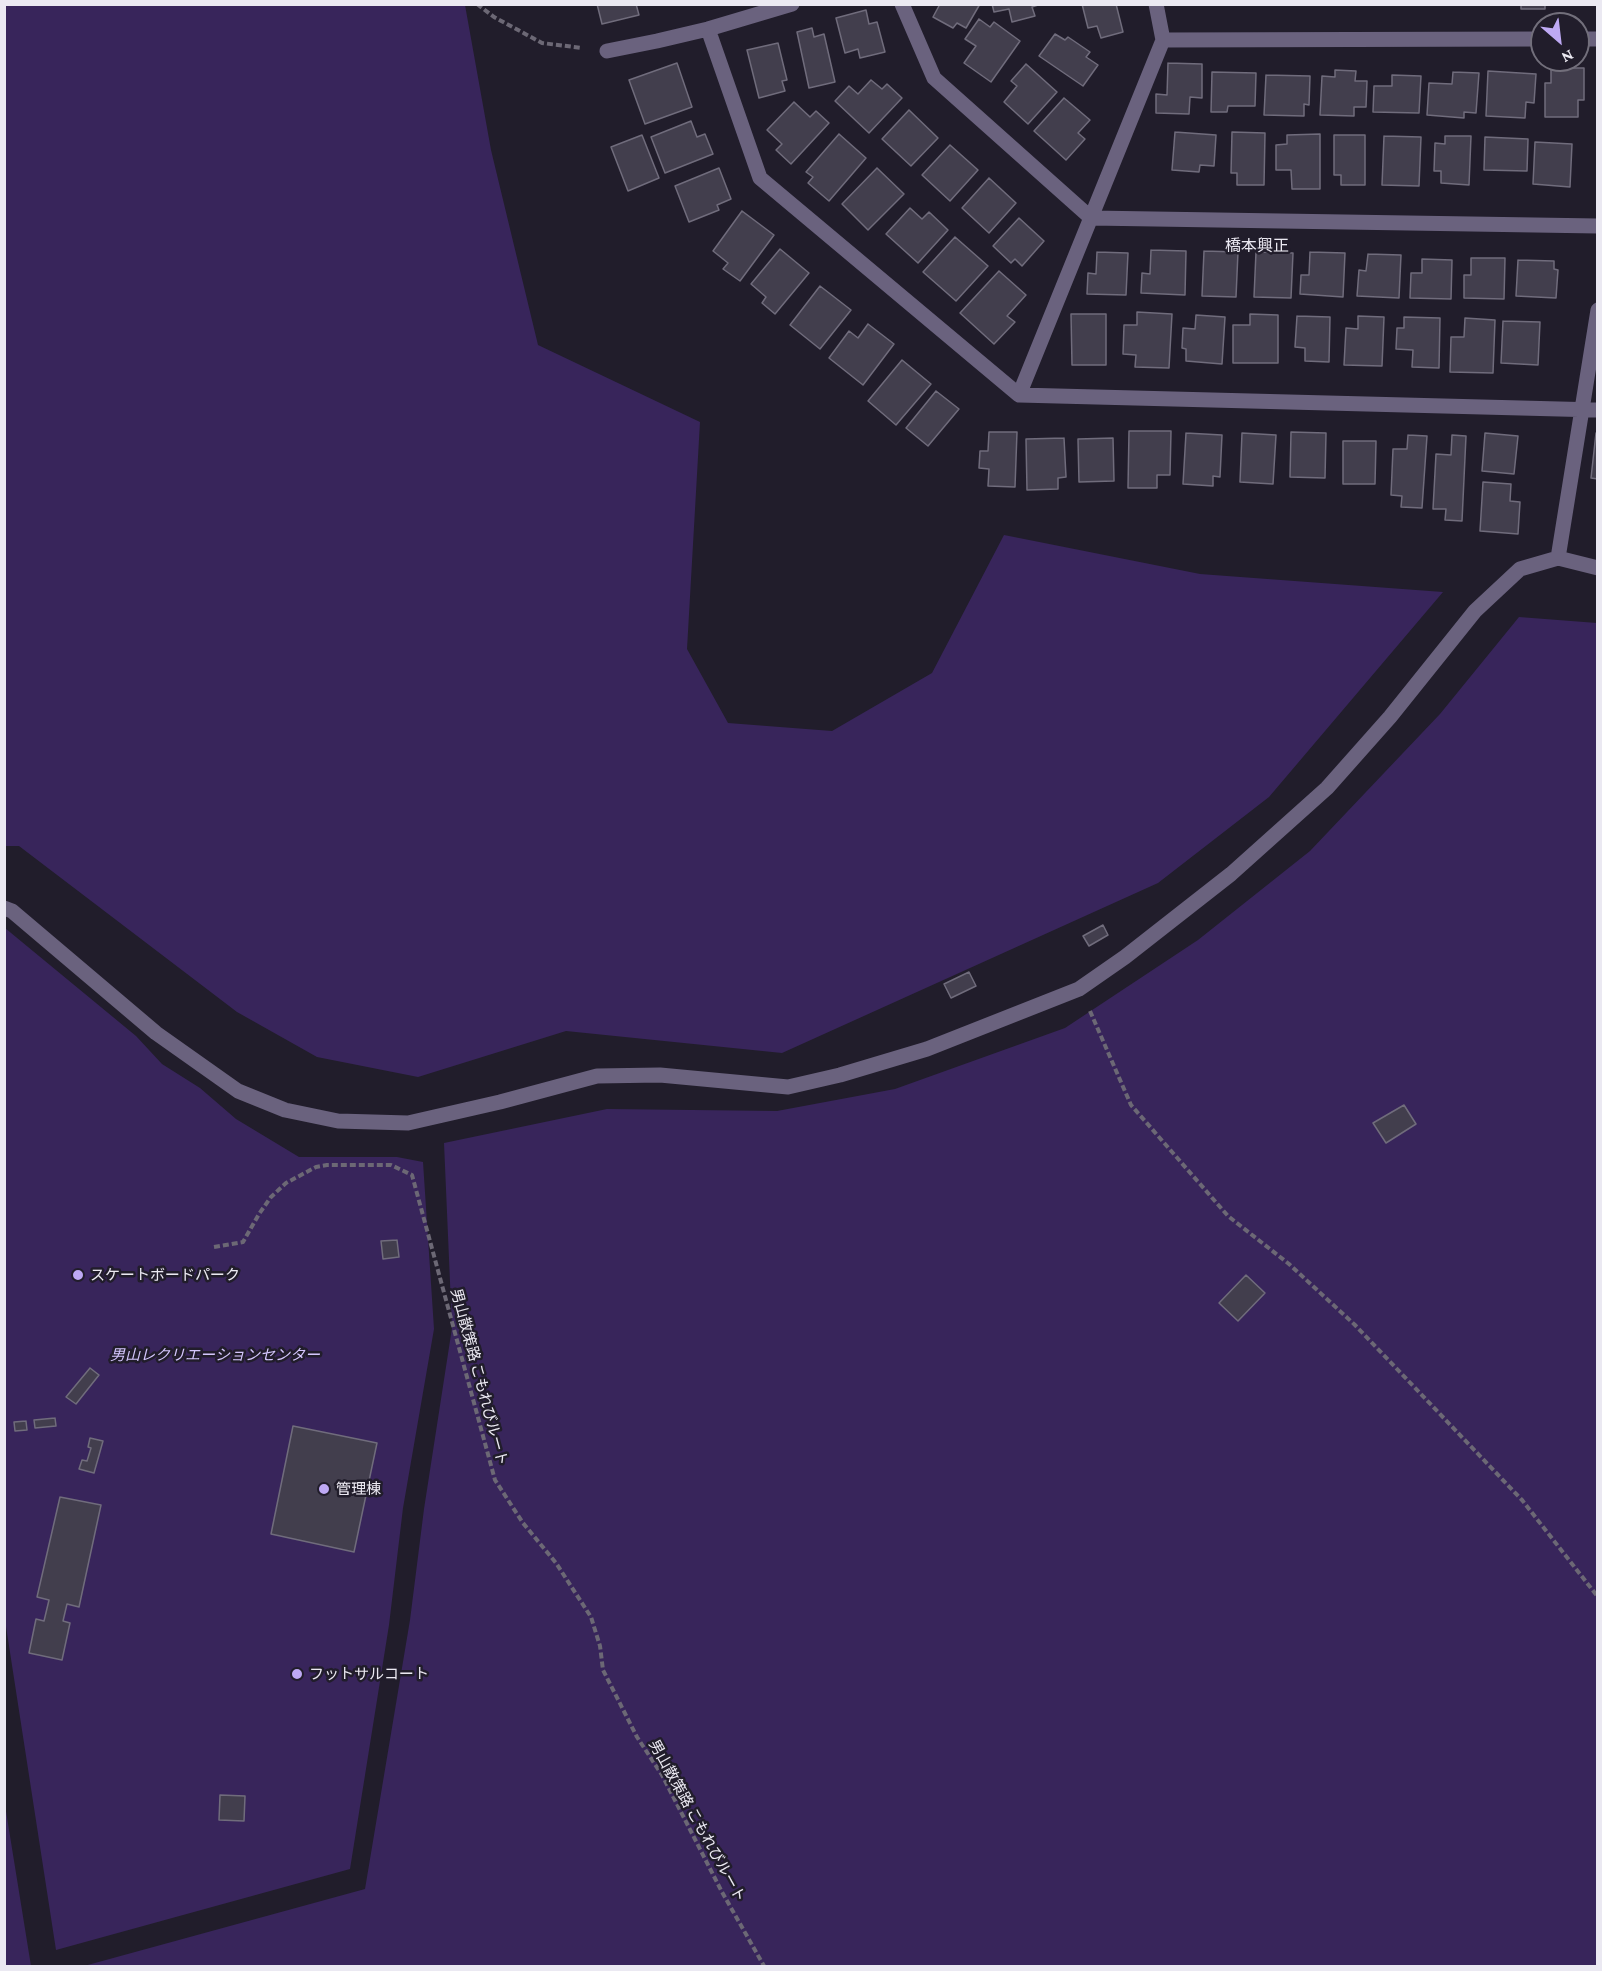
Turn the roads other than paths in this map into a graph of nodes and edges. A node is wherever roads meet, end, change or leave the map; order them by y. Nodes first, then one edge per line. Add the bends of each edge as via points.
1 (792, 4) edge
2 (902, 4) edge
3 (1156, 4) edge
4 (708, 29) junction
5 (1530, 39) edge
6 (1163, 40) junction
7 (607, 51) road end
8 (1091, 218) junction
9 (1598, 226) edge
10 (1598, 310) edge
11 (1019, 395) junction
12 (1590, 409) edge
13 (1558, 558) junction
14 (1598, 568) edge
15 (4, 908) edge

1 - 4 street
2 - 8 street via 934,78
3 - 6 street
4 - 7 street
4 - 11 street via 760,178
5 - 6 street
6 - 8 street
8 - 9 street
8 - 11 street
10 - 12 street
11 - 12 street
12 - 13 street
13 - 14 street
13 - 15 street via 1520,569 1475,610 1390,717 1327,788 1231,874 1079,989 927,1049 788,1087 660,1076 597,1076 408,1123 338,1121 285,1110 238,1091 156,1033

